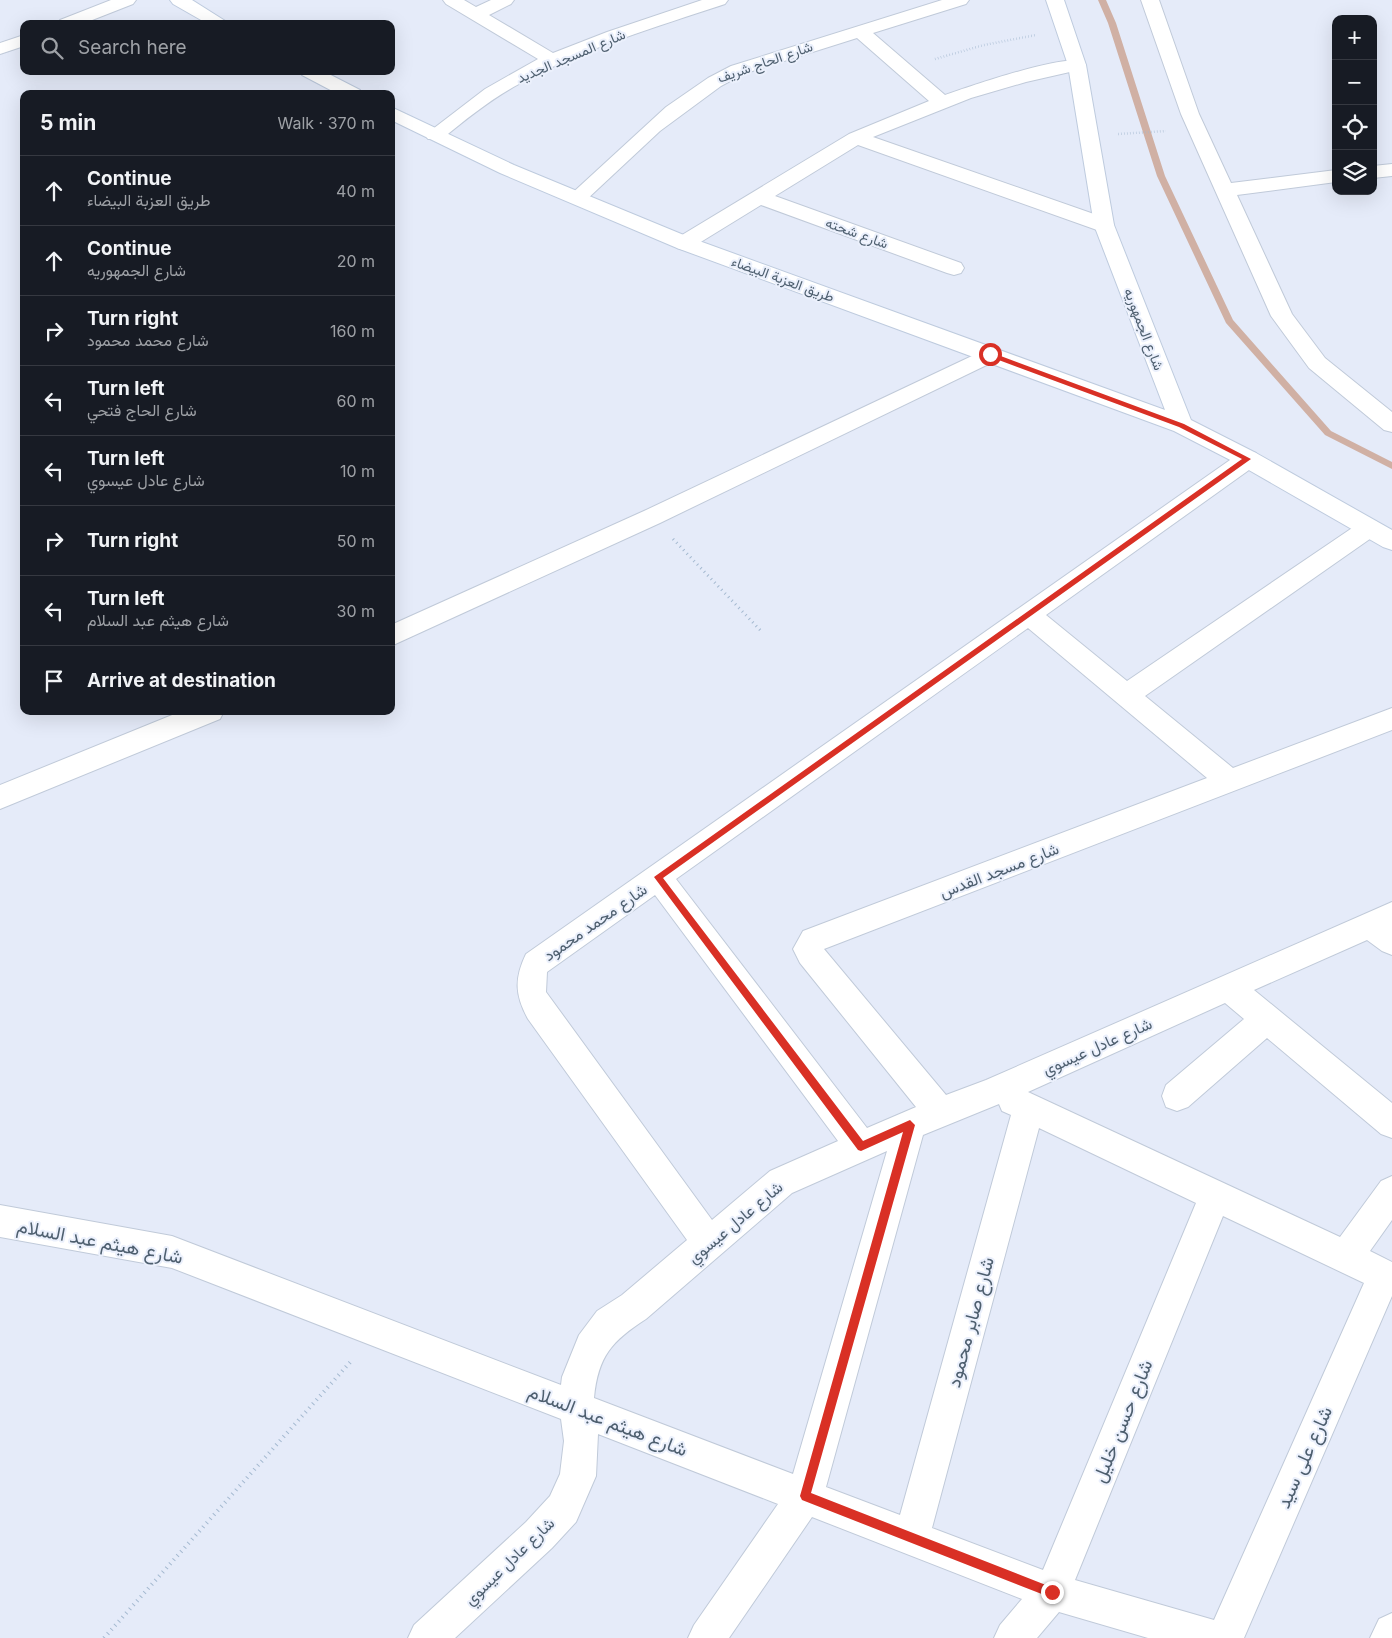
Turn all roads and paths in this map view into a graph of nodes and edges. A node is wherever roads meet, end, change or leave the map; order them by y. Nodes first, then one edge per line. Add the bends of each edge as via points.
1 (127, 0) edge
2 (179, 0) edge
3 (452, 0) edge
4 (505, 0) edge
5 (718, 0) edge
6 (960, 0) edge
7 (1055, 0) edge
8 (1150, 0) edge
9 (476, 14) junction
10 (76, 20) edge
11 (214, 20) edge
12 (1066, 28) junction
13 (860, 31) junction
14 (20, 42) edge
15 (0, 49) edge
16 (552, 60) junction
17 (1077, 65) junction
18 (901, 68) junction
19 (316, 75) edge
20 (345, 90) edge
21 (943, 103) junction
22 (395, 115) edge
23 (1172, 130) dead end
24 (1135, 133) dead end
25 (435, 135) junction
26 (856, 138) junction
27 (1392, 170) edge
28 (1377, 172) edge
29 (1332, 176) edge
30 (1224, 190) junction
31 (759, 197) junction
32 (578, 198) junction
33 (1104, 224) junction
34 (684, 242) junction
35 (954, 268) dead end
36 (990, 354) junction
37 (1392, 424) edge
38 (1182, 425) junction
39 (1248, 459) junction
40 (652, 516) junction
41 (1369, 528) junction
42 (1392, 541) edge
43 (1028, 614) junction
44 (762, 632) dead end
45 (395, 634) edge
46 (1126, 695) junction
47 (201, 715) edge
48 (1392, 719) edge
49 (1231, 782) junction
50 (0, 797) edge
51 (658, 877) junction
52 (1385, 927) edge
53 (1229, 988) junction
54 (1267, 1019) junction
55 (993, 1092) junction
56 (1176, 1096) dead end
57 (1029, 1107) junction
58 (940, 1112) junction
59 (1392, 1123) edge
60 (910, 1125) junction
61 (861, 1146) junction
62 (1392, 1192) edge
63 (1216, 1195) junction
64 (0, 1221) edge
65 (709, 1243) junction
66 (1346, 1257) junction
67 (1388, 1277) edge
68 (377, 1332) junction
69 (576, 1408) junction
70 (805, 1496) junction
71 (912, 1536) junction
72 (1052, 1592) junction
73 (1392, 1632) edge
74 (104, 1638) edge
75 (427, 1638) edge
76 (707, 1638) edge
77 (1013, 1638) edge
78 (1213, 1638) edge
79 (1225, 1638) edge
80 (1388, 1638) edge

1 - 10 street
2 - 11 street
3 - 9 street
4 - 9 street
5 - 16 street, شارع المسجد الجديد
6 - 13 street, شارع الحاج شريف
7 - 12 street, شارع الجمهوريه
8 - 30 street via 1190,114
9 - 16 street
12 - 17 street, شارع الجمهوريه
12 - 18 path
13 - 18 street
13 - 32 street, شارع الحاج شريف via 713,80 674,108
14 - 15 street
16 - 25 street, شارع المسجد الجديد via 480,100
17 - 21 street via 1035,74
17 - 33 street, شارع الجمهوريه
18 - 21 street
19 - 20 street
21 - 26 street
22 - 25 street, طريق العزبة البيضاء
23 - 24 path
25 - 32 street, طريق العزبة البيضاء
26 - 31 street
26 - 33 street
27 - 28 street
29 - 30 street
30 - 37 street via 1282,316 1317,363
31 - 34 street
31 - 35 street, شارع شحته
32 - 34 street, طريق العزبة البيضاء
33 - 38 street, شارع الجمهوريه
34 - 36 street, طريق العزبة البيضاء
36 - 38 street, طريق العزبة البيضاء
36 - 40 street
38 - 39 street
39 - 41 street
39 - 43 street, شارع محمد محمود
40 - 44 path
40 - 45 street
41 - 42 street
41 - 46 street
43 - 46 street
43 - 51 street, شارع محمد محمود
46 - 49 street
47 - 50 street
48 - 49 street, شارع مسجد القدس
49 - 58 street, شارع مسجد القدس via 809,944 810,954
51 - 61 street
51 - 65 street, شارع محمد محمود via 536,964 530,987 539,1009
52 - 53 street, شارع عادل عيسوي
53 - 54 street
53 - 55 street, شارع عادل عيسوي
54 - 56 street
54 - 59 street
55 - 57 street
55 - 58 street, شارع عادل عيسوي
57 - 63 street
57 - 71 street, شارع صابر محمود
58 - 60 street, شارع عادل عيسوي
60 - 61 street, شارع عادل عيسوي
60 - 70 street
61 - 65 street, شارع عادل عيسوي via 781,1182
62 - 66 street
63 - 66 street
63 - 72 street, شارع حسن خليل
64 - 68 street, شارع هيثم عبد السلام via 172,1252
65 - 69 street, شارع عادل عيسوي via 634,1307 609,1324 591,1347 579,1377
66 - 67 street
67 - 79 street, شارع على سيد
68 - 69 street, شارع هيثم عبد السلام
68 - 74 path
69 - 70 street, شارع هيثم عبد السلام
69 - 75 street, شارع عادل عيسوي via 582,1442 578,1476 563,1509
70 - 71 street, شارع هيثم عبد السلام
70 - 76 street
71 - 72 street, شارع هيثم عبد السلام
72 - 77 street, شارع حسن خليل
72 - 78 street, شارع هيثم عبد السلام
73 - 80 street

